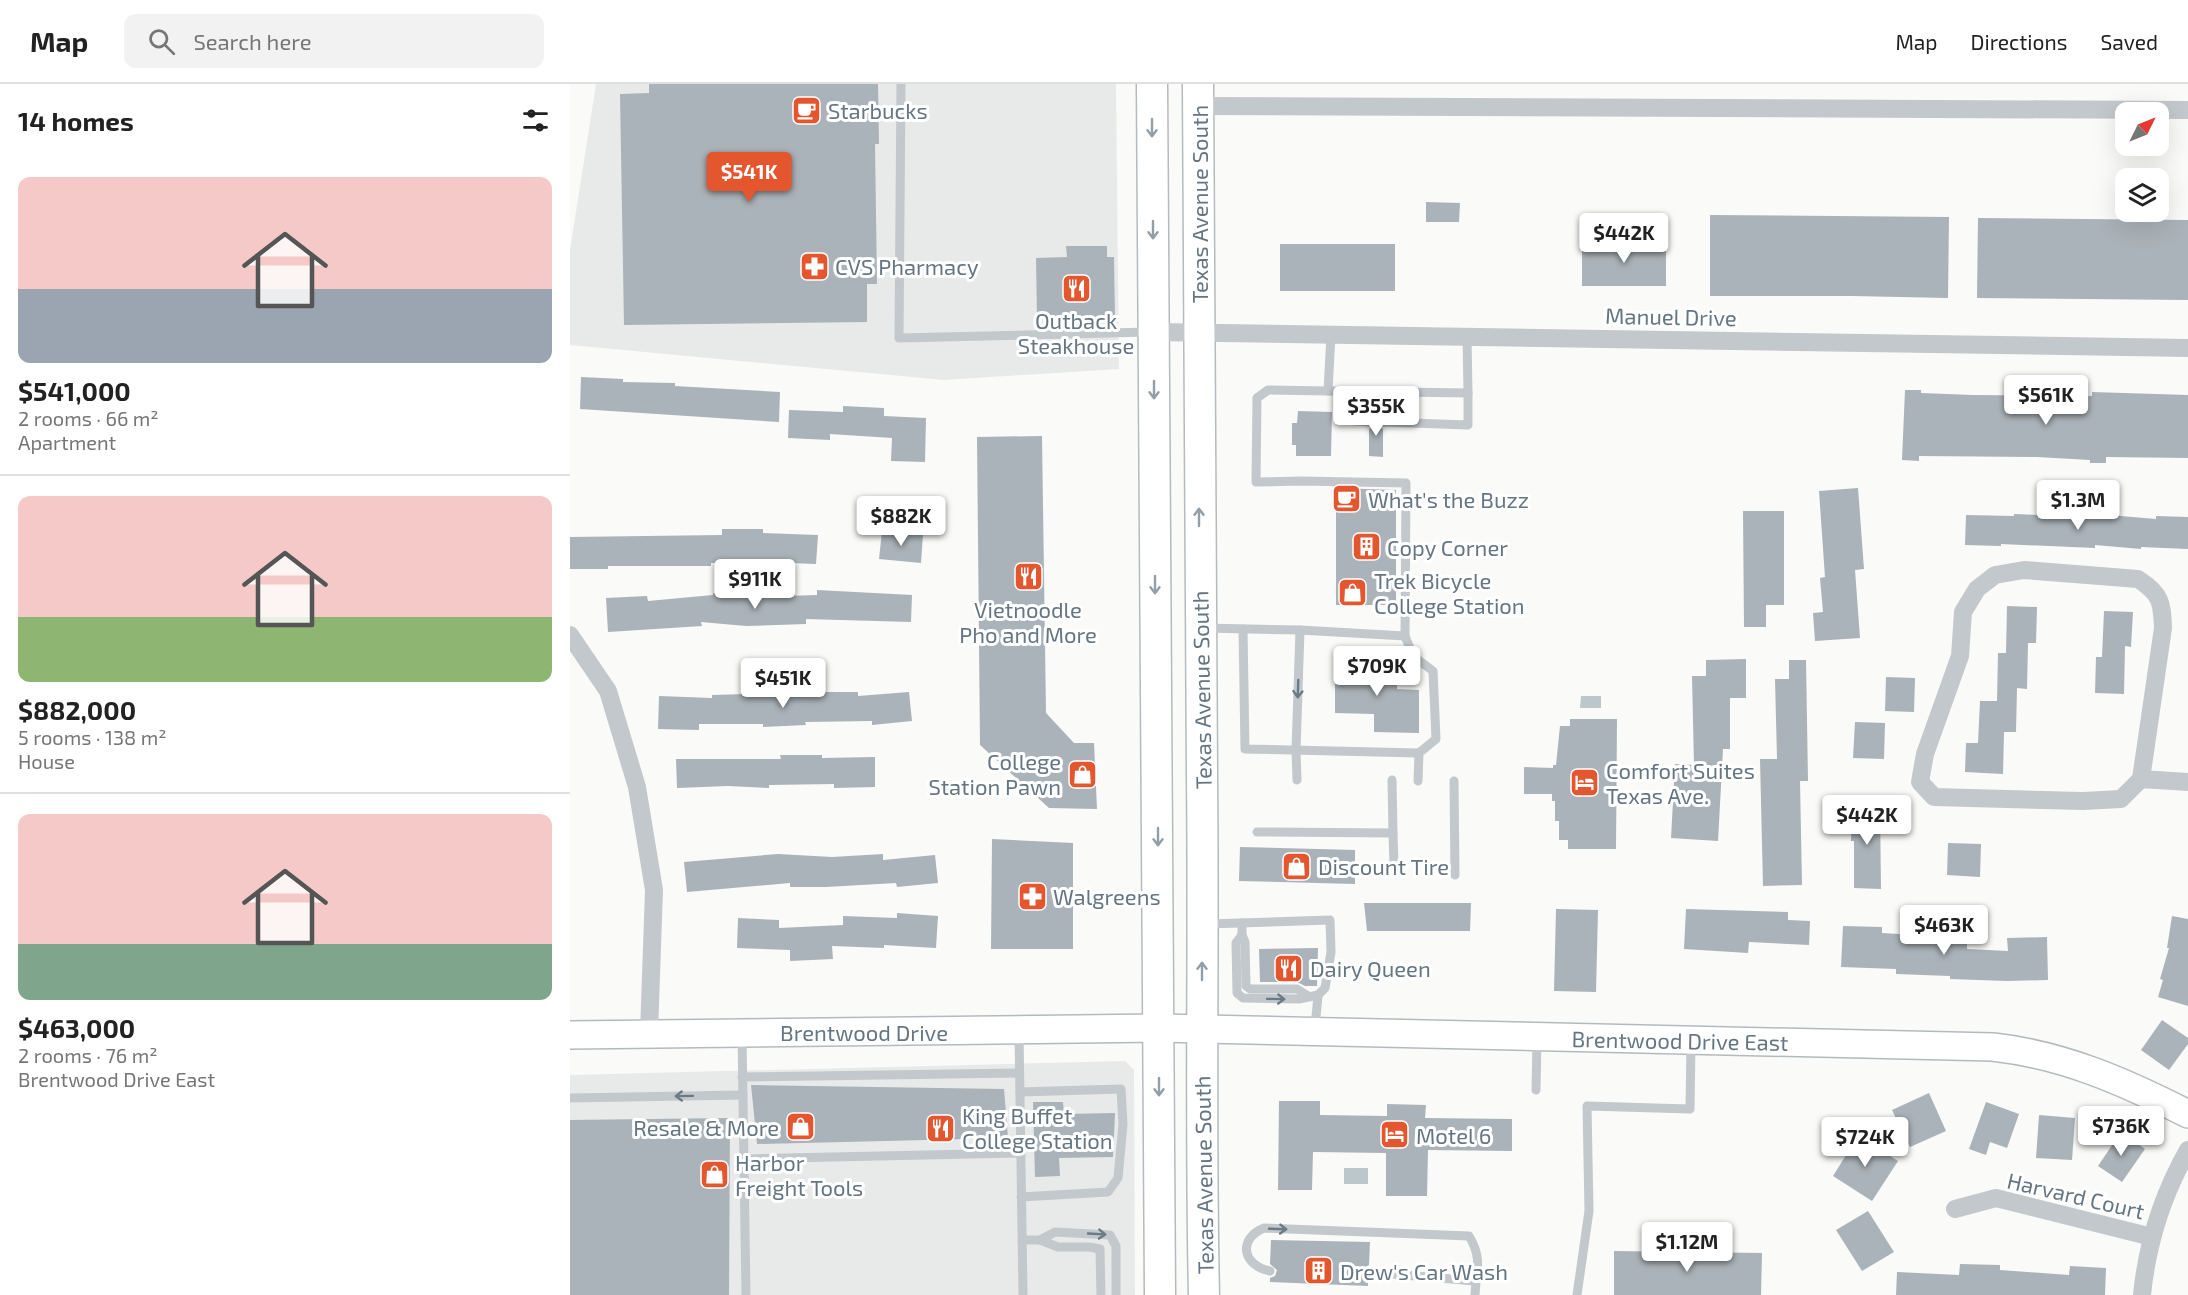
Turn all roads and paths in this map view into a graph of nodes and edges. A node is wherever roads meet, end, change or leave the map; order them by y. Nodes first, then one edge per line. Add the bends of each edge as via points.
1 (901, 84) edge
2 (1152, 84) edge
3 (1198, 95) edge
4 (2188, 110) edge
5 (1154, 332) junction
6 (1200, 333) junction
7 (1331, 335) junction
8 (1467, 337) junction
9 (2188, 348) edge
10 (1328, 391) junction
11 (1344, 391) junction
12 (1468, 393) junction
13 (1369, 422) dead end
14 (1383, 422) dead end
15 (1200, 628) junction
16 (1244, 629) junction
17 (1300, 630) junction
18 (570, 635) edge
19 (1405, 636) junction
20 (1296, 750) junction
21 (1419, 753) junction
22 (2141, 779) junction
23 (1297, 780) dead end
24 (1392, 780) dead end
25 (1418, 781) dead end
26 (1454, 781) dead end
27 (2188, 782) edge
28 (1257, 832) dead end
29 (1393, 833) junction
30 (1394, 867) dead end
31 (1455, 875) dead end
32 (1242, 922) junction
33 (1202, 924) junction
34 (1313, 996) junction
35 (1159, 1028) junction
36 (1018, 1030) junction
37 (1202, 1030) junction
38 (1315, 1031) junction
39 (649, 1033) junction
40 (742, 1033) junction
41 (570, 1035) edge
42 (1537, 1036) junction
43 (1692, 1040) junction
44 (1019, 1073) junction
45 (742, 1077) junction
46 (1536, 1090) dead end
47 (1020, 1092) junction
48 (743, 1095) junction
49 (570, 1098) edge
50 (2188, 1114) edge
51 (2188, 1150) edge
52 (1021, 1153) junction
53 (744, 1159) junction
54 (1021, 1197) junction
55 (1955, 1209) dead end
56 (2152, 1238) junction
57 (1022, 1240) junction
58 (1040, 1240) junction
59 (1270, 1271) dead end
60 (1369, 1272) dead end
61 (1475, 1281) junction
62 (746, 1295) edge
63 (1023, 1295) edge
64 (1101, 1295) edge
65 (1116, 1295) edge
66 (1160, 1295) edge
67 (1204, 1295) edge
68 (1475, 1295) edge
69 (1577, 1295) edge
70 (2142, 1295) edge

1 - 5 lane via 899,338
2 -> 5 main road, Texas Avenue South
3 - 4 street
3 - 6 main road, Texas Avenue South
5 - 6 street, Manuel Drive
5 -> 35 main road, Texas Avenue South
6 - 7 street, Manuel Drive
15 -> 6 main road, Texas Avenue South
7 - 8 street, Manuel Drive
7 - 10 lane
8 - 9 street, Manuel Drive
8 - 12 lane
10 - 11 lane
10 - 19 lane via 1268,390 1257,398 1256,483 1406,483
11 - 12 lane
11 - 13 lane via 1344,420
12 - 14 lane via 1468,425
15 - 16 lane
15 - 33 main road, Texas Avenue South
16 - 17 lane
16 - 20 lane via 1245,749
17 - 19 lane
17 -> 20 lane
18 - 39 street via 608,691 637,787 654,890
19 - 21 lane via 1413,656 1433,672 1436,739
20 - 21 lane
20 - 23 lane
21 - 25 lane
22 - 22 street via 2121,799 2083,801 1934,797 1920,782 1925,754 1960,657 1964,612 1977,588 1995,575 2024,570 2138,579 2154,590 2162,605 2163,628
22 - 27 street
24 - 29 lane
26 - 31 lane
28 - 29 lane
29 - 30 lane
32 - 33 lane
32 -> 34 lane via 1246,986 1297,989
32 - 34 lane via 1330,920 1331,952 1325,988
37 -> 33 main road, Texas Avenue South
34 - 38 lane
35 - 36 street, Brentwood Drive
35 - 37 street, Brentwood Drive East
35 -> 66 main road, Texas Avenue South
36 - 40 street, Brentwood Drive
36 - 44 lane
37 - 38 street, Brentwood Drive East
37 - 67 main road, Texas Avenue South
38 - 42 street, Brentwood Drive East
39 - 40 street, Brentwood Drive
39 - 41 street, Brentwood Drive
40 - 45 lane
42 - 43 street, Brentwood Drive East
42 - 46 lane
43 - 50 street, Brentwood Drive East via 2017,1050 2085,1067
43 - 69 lane via 1690,1109 1587,1106 1589,1211
44 - 45 lane
44 - 47 lane
45 - 48 lane
47 - 52 lane
47 - 54 lane via 1121,1089 1123,1124 1118,1178 1108,1192
48 -> 49 lane
48 - 53 lane
51 - 56 street
52 - 53 lane
52 - 54 lane
53 - 62 lane
54 - 57 lane
55 - 56 street, Harvard Court via 1996,1198
56 - 70 street
57 - 58 lane
57 - 63 lane
58 - 64 lane via 1058,1247 1100,1249
58 -> 65 lane via 1055,1232 1110,1235 1116,1246
59 -> 61 lane via 1258,1269 1247,1254 1251,1237 1264,1228 1469,1236 1476,1247 1479,1268
60 - 61 lane
61 - 68 lane

